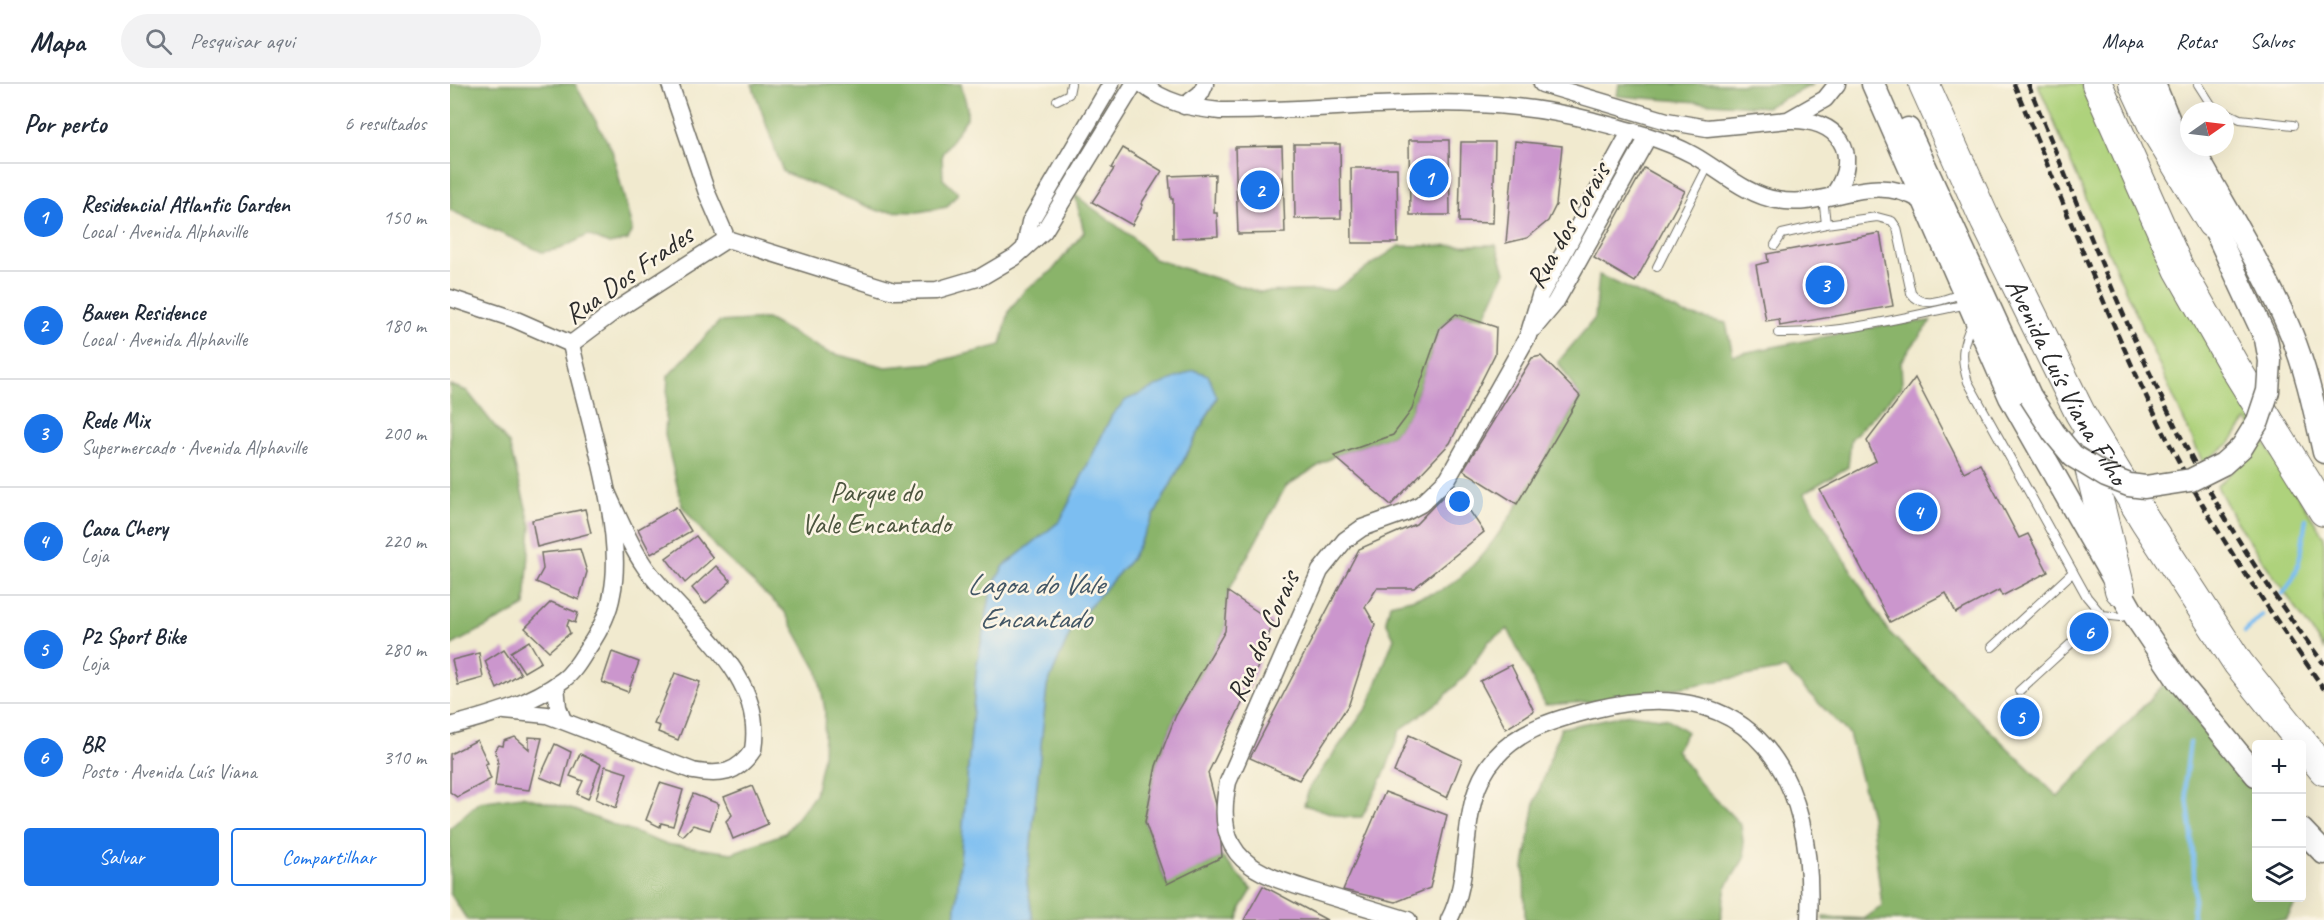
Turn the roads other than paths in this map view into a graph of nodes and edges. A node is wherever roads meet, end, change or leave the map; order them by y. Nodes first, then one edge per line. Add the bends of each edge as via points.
1 (670, 84) edge
2 (1071, 84) edge
3 (1112, 84) edge
4 (1134, 84) edge
5 (1142, 84) edge
6 (1205, 84) edge
7 (1542, 84) edge
8 (1837, 84) edge
9 (1873, 84) edge
10 (1888, 84) edge
11 (1924, 84) edge
12 (2097, 84) edge
13 (2134, 84) edge
14 (2157, 84) edge
15 (2198, 84) edge
16 (1057, 100) dead end
17 (2209, 102) edge
18 (1184, 106) junction
19 (2234, 116) edge
20 (1788, 120) junction
21 (2293, 125) dead end
22 (2180, 126) edge
23 (1630, 132) junction
24 (1648, 137) junction
25 (2197, 156) edge
26 (1709, 165) junction
27 (1060, 188) junction
28 (1828, 195) junction
29 (1922, 201) junction
30 (2212, 223) junction
31 (1826, 224) junction
32 (727, 239) junction
33 (1774, 245) dead end
34 (1563, 255) junction
35 (1578, 263) junction
36 (1657, 267) dead end
37 (450, 298) edge
38 (1969, 305) junction
39 (1778, 333) dead end
40 (1528, 336) junction
41 (571, 344) junction
42 (2073, 399) junction
43 (2324, 452) edge
44 (606, 490) junction
45 (2324, 511) edge
46 (645, 567) junction
47 (2073, 572) junction
48 (615, 579) junction
49 (2127, 601) junction
50 (2102, 615) junction
51 (1992, 647) dead end
52 (556, 685) junction
53 (2019, 691) dead end
54 (505, 711) junction
55 (563, 720) junction
56 (450, 726) edge
57 (2315, 761) edge
58 (2252, 770) edge
59 (2324, 778) edge
60 (2306, 835) edge
61 (2324, 853) edge
62 (1408, 920) edge
63 (1449, 920) edge
64 (1809, 920) edge

1 - 32 street
2 - 16 lane via 1069,94
3 - 27 street
4 - 27 street
5 - 18 street
6 - 18 street via 1201,93
7 - 20 street via 1689,126 1731,127
8 - 20 street via 1825,99
9 - 29 main road, Avenida Luís Viana Filho
10 - 30 main road, bridge via 2030,396 2073,456 2128,485 2145,487 2191,480 2223,464 2242,447 2258,421 2268,391 2270,361 2266,339
11 - 42 highway, Avenida Luís Viana Filho
12 - 45 highway via 2180,269 2233,364
13 - 30 highway via 2154,127
14 - 22 main road
14 - 30 main road
15 - 17 lane
18 - 23 street via 1245,111 1484,103 1551,111
19 - 21 lane
20 - 28 street via 1806,119 1840,139 1848,160 1842,182
23 - 24 street
23 - 34 street, Rua dos Corais
24 - 26 street
24 - 35 street, Rua dos Corais
25 - 43 main road via 2275,296 2292,335
26 - 28 street via 1771,199 1792,201
26 - 36 lane
27 - 32 street, Rua Dos Frades via 1015,257 981,277 937,290 894,291
28 - 29 street via 1888,188 1907,192
28 - 31 lane
29 - 38 main road, Avenida Luís Viana Filho
31 - 33 lane via 1782,234
31 - 38 lane via 1886,218 1897,228 1915,299
32 - 41 street, Rua Dos Frades
34 - 35 street
34 - 40 street, Rua dos Corais via 1540,296
35 - 40 street, Rua dos Corais via 1556,303
37 - 41 street via 514,319
38 - 39 lane via 1821,332
38 - 47 lane via 1962,347 1968,381
38 - 49 main road, Avenida Luís Viana Filho via 2010,398
40 - 62 street, Rua dos Corais via 1448,478 1421,504 1362,528 1345,540 1320,571 1232,772 1224,801 1228,836 1243,861 1255,870 1279,881
41 - 44 street, Rua Dos Frades
42 - 49 highway
42 - 57 highway, Avenida Luís Viana Filho via 2145,520 2238,663
44 - 46 street
44 - 48 street, Rua Dos Frades
46 - 48 street via 624,571
46 - 55 street via 738,675 754,719 753,750 736,770 711,775
47 - 50 lane
47 - 51 lane
48 - 52 street, Rua Dos Frades via 599,631 578,664
49 - 50 lane via 2121,617
49 - 58 main road, Avenida Luís Viana Filho via 2178,680
50 - 53 lane
52 - 54 street, Rua Dos Frades
52 - 55 street
54 - 55 street
54 - 56 street, Rua Dos Frades
57 - 59 highway, Avenida Luís Viana Filho
60 - 61 main road
63 - 64 street via 1461,892 1474,795 1495,757 1527,732 1549,723 1646,701 1702,705 1729,716 1771,753 1800,810 1810,872

